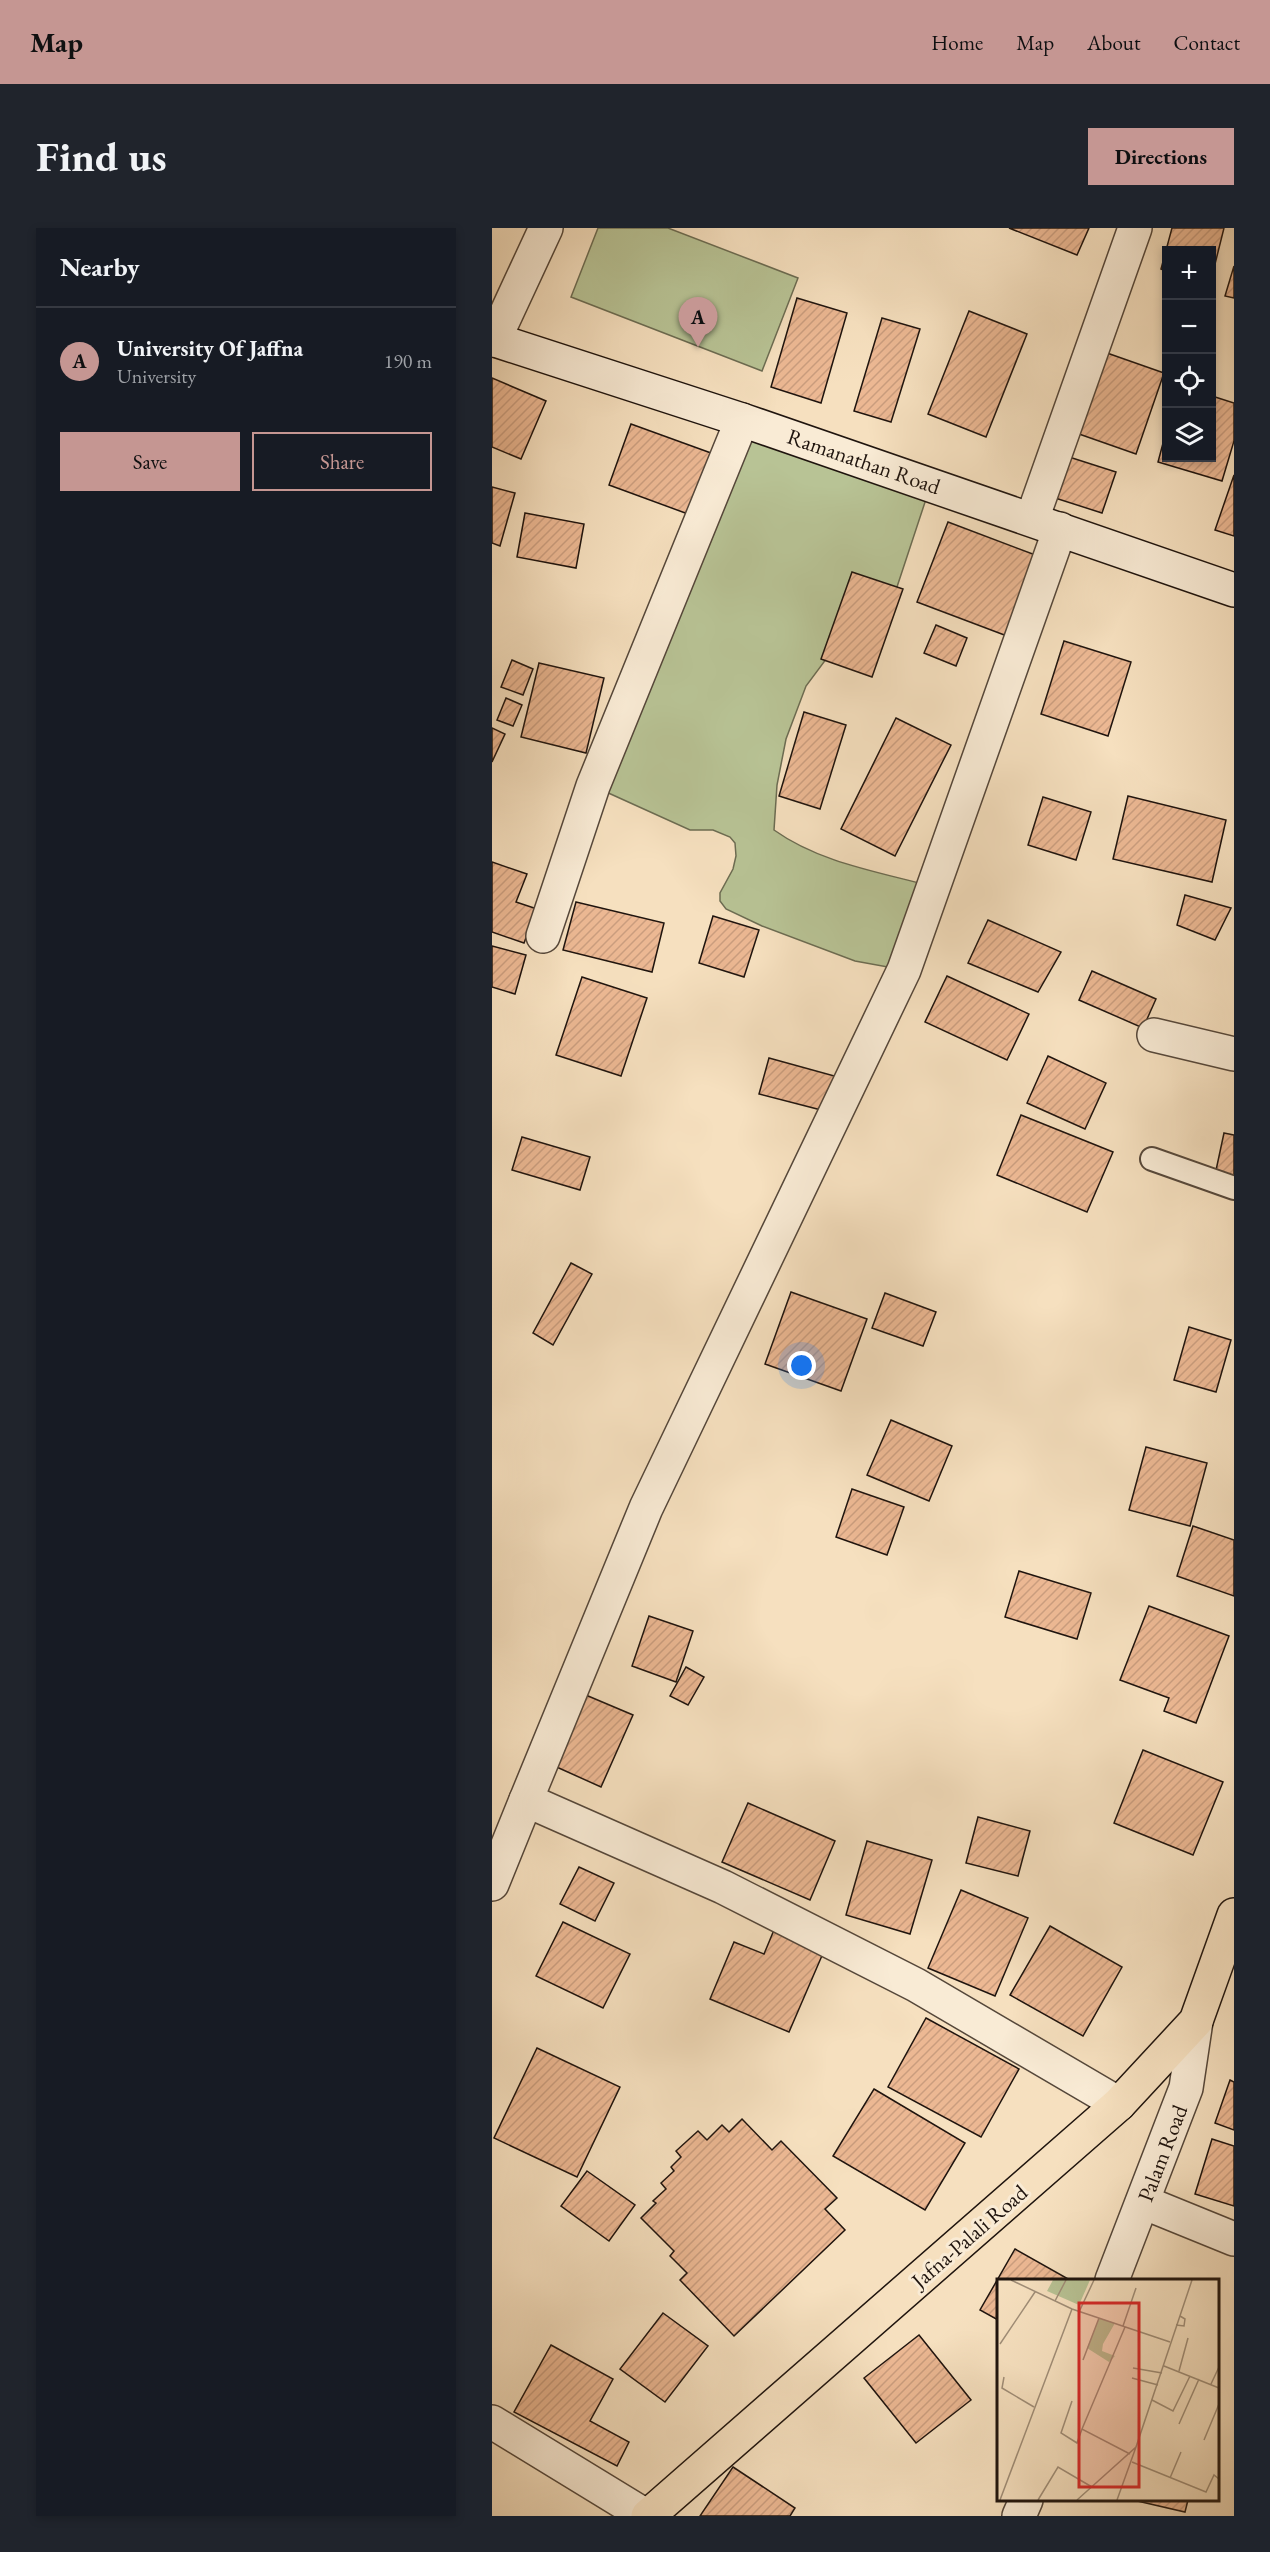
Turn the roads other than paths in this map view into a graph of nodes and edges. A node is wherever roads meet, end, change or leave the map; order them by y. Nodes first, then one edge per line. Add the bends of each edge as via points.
1 (546, 228) edge
2 (1135, 228) edge
3 (493, 340) edge
4 (742, 420) junction
5 (1046, 524) junction
6 (1234, 590) edge
7 (543, 936) dead end
8 (1154, 1035) dead end
9 (1234, 1054) edge
10 (1152, 1159) dead end
11 (1234, 1188) edge
12 (526, 1800) junction
13 (492, 1884) edge
14 (1234, 1915) edge
15 (1196, 2021) junction
16 (1119, 2104) junction
17 (1143, 2202) junction
18 (1234, 2239) edge
19 (1112, 2279) edge
20 (492, 2422) edge
21 (1025, 2501) edge
22 (647, 2516) edge
23 (1019, 2516) edge

1 - 3 street
2 - 5 street
3 - 4 street, Ramanathan Road
4 - 5 street, Ramanathan Road
4 - 7 street via 593,786
5 - 6 street, Ramanathan Road
5 - 12 street via 903,970 646,1508
8 - 9 street
10 - 11 lane
12 - 13 street
12 - 16 street via 723,1887 916,1985
14 - 15 main road, Jafna-Palali Road
15 - 16 main road, Jafna-Palali Road
15 - 17 street, Palam Road via 1186,2088
16 - 22 main road, Jafna-Palali Road
17 - 18 street
17 - 19 street, Palam Road
20 - 22 street
21 - 23 street

